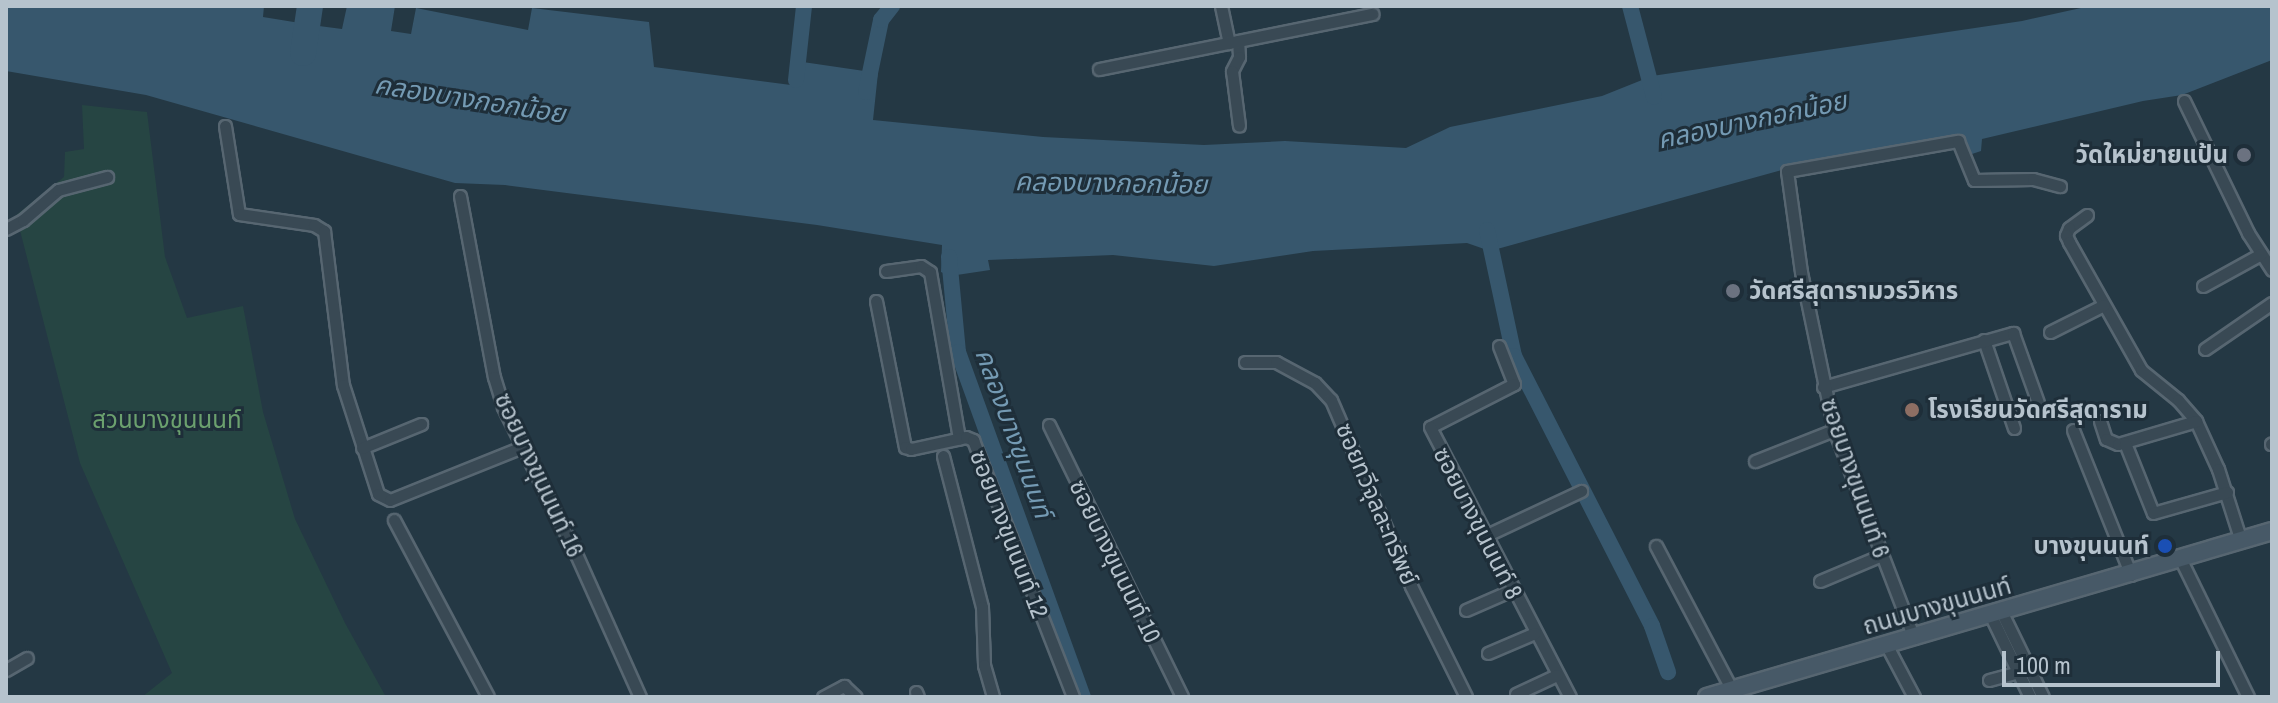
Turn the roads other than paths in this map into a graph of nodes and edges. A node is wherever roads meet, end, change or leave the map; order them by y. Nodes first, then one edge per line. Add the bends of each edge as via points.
1 (1221, 6) edge
2 (1373, 14) dead end
3 (1233, 42) junction
4 (1099, 69) dead end
5 (2184, 101) dead end
6 (225, 126) dead end
7 (1239, 126) dead end
8 (107, 177) dead end
9 (2060, 186) dead end
10 (460, 196) dead end
11 (2087, 215) dead end
12 (6, 229) edge
13 (2261, 254) junction
14 (2272, 270) edge
15 (886, 271) dead end
16 (2203, 286) dead end
17 (876, 301) dead end
18 (2272, 303) edge
19 (2104, 305) junction
20 (2050, 332) dead end
21 (1984, 340) junction
22 (1499, 346) dead end
23 (2205, 349) dead end
24 (1245, 362) dead end
25 (1823, 387) junction
26 (2038, 403) dead end
27 (2100, 421) dead end
28 (2196, 421) junction
29 (421, 424) dead end
30 (1049, 425) dead end
31 (2014, 428) dead end
32 (1834, 430) junction
33 (2073, 430) dead end
34 (959, 439) junction
35 (2125, 443) junction
36 (522, 447) junction
37 (362, 448) junction
38 (943, 456) dead end
39 (1755, 461) dead end
40 (1581, 491) dead end
41 (2227, 492) junction
42 (394, 520) dead end
43 (2271, 533) edge
44 (1487, 535) junction
45 (2241, 541) junction
46 (1656, 546) dead end
47 (1882, 555) junction
48 (2181, 560) junction
49 (2131, 575) junction
50 (1820, 581) dead end
51 (1512, 590) junction
52 (1466, 610) dead end
53 (1996, 614) junction
54 (1535, 633) junction
55 (1914, 638) junction
56 (1887, 646) junction
57 (1488, 653) dead end
58 (27, 658) dead end
59 (6, 670) edge
60 (2018, 672) junction
61 (1557, 675) junction
62 (1989, 680) dead end
63 (1743, 691) edge
64 (1516, 694) dead end
65 (488, 697) edge
66 (640, 697) edge
67 (823, 697) edge
68 (856, 697) edge
69 (993, 697) edge
70 (1073, 697) edge
71 (1182, 697) edge
72 (1466, 697) edge
73 (1570, 697) edge
74 (1707, 697) edge
75 (1914, 697) edge
76 (2030, 697) edge
77 (2043, 697) edge
78 (2248, 697) edge

1 - 3 street
2 - 3 street
3 - 4 street
3 - 7 street via 1240,51 1232,71
5 - 13 street
6 - 37 street via 239,214 324,231 343,385
8 - 12 street via 58,190
9 - 25 street, ซอยบางขุนนนท์ 6 via 2033,179 1974,180 1958,141 1787,171
10 - 36 street, ซอยบางขุนนนท์ 16 via 494,377
11 - 19 street via 2066,235
13 - 14 street
13 - 16 street
15 - 34 street via 921,266 930,272
17 - 34 street, ซอยบางขุนนนท์ 12 via 905,447
18 - 23 street
19 - 20 street
19 - 28 street via 2141,370
21 - 25 street
21 - 26 street via 2013,333
21 - 31 street
22 - 44 street, ซอยบางขุนนนท์ 8 via 1514,384 1430,427
24 - 72 street, ซอยทวีจุลละทรัพย์ via 1276,362 1315,383 1331,400 1411,586
25 - 32 street, ซอยบางขุนนนท์ 6
27 - 35 street via 2110,443
28 - 35 street
28 - 41 street
29 - 37 street
30 - 71 street, ซอยบางขุนนนท์ 10
32 - 39 street
32 - 47 street, ซอยบางขุนนนท์ 6
33 - 49 street
34 - 70 street, ซอยบางขุนนนท์ 12 via 973,440
35 - 41 street via 2153,513
36 - 37 street via 390,500 375,489
36 - 66 street, ซอยบางขุนนนท์ 16
38 - 69 street via 982,607 984,665
40 - 44 street
41 - 45 street
42 - 65 street
43 - 45 street, ถนนบางขุนนนท์
44 - 51 street, ซอยบางขุนนนท์ 8
45 - 48 street, ถนนบางขุนนนท์
46 - 63 street
47 - 50 street
47 - 55 street, ซอยบางขุนนนท์ 6
48 - 49 street, ถนนบางขุนนนท์
48 - 78 street
49 - 53 street, ถนนบางขุนนนท์
51 - 52 street
51 - 54 street, ซอยบางขุนนนท์ 8
53 - 55 street, ถนนบางขุนนนท์
53 - 60 street
53 - 77 street
54 - 57 street
54 - 61 street, ซอยบางขุนนนท์ 8
55 - 56 street, ถนนบางขุนนนท์
56 - 63 street, ถนนบางขุนนนท์
56 - 75 street
58 - 59 street
60 - 62 street
60 - 76 street
61 - 64 street
61 - 73 street, ซอยบางขุนนนท์ 8
63 - 74 street, ถนนบางขุนนนท์
67 - 68 street via 844,686

